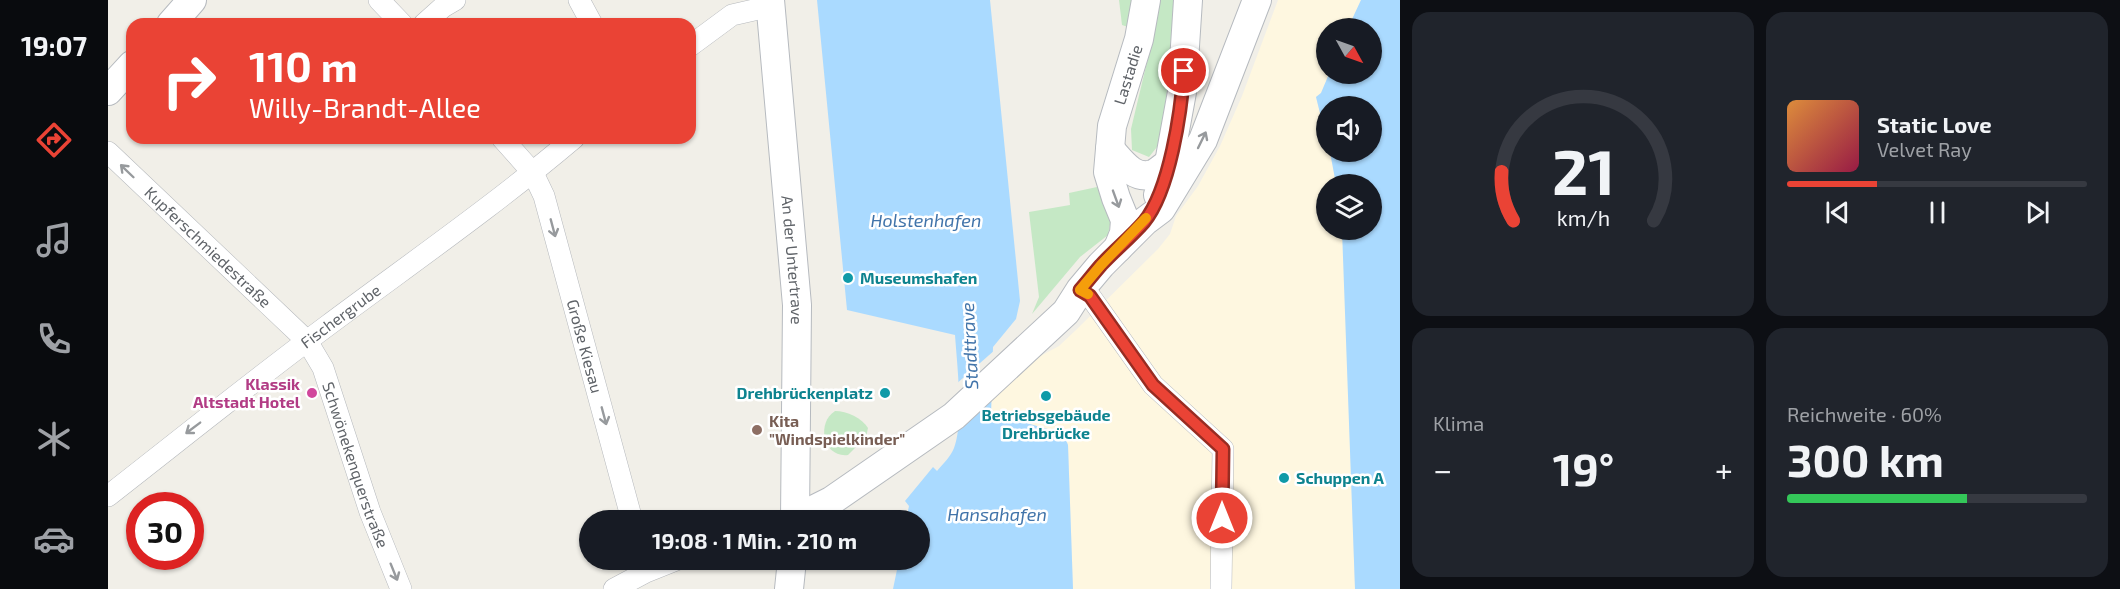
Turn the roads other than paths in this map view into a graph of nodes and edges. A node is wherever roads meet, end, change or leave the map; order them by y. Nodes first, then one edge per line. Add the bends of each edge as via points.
1 (192, 0) edge
2 (379, 0) edge
3 (455, 0) edge
4 (579, 0) edge
5 (1146, 0) edge
6 (1188, 0) edge
7 (1257, 0) edge
8 (770, 3) edge
9 (176, 18) edge
10 (396, 18) edge
11 (431, 18) edge
12 (589, 18) edge
13 (696, 42) edge
14 (1230, 69) junction
15 (126, 72) edge
16 (108, 91) edge
17 (1182, 92) junction
18 (507, 144) edge
19 (567, 144) edge
20 (1110, 149) junction
21 (108, 152) edge
22 (1169, 163) junction
23 (533, 173) junction
24 (1145, 221) junction
25 (1118, 248) junction
26 (1080, 290) junction
27 (307, 341) junction
28 (108, 496) edge
29 (629, 510) edge
30 (792, 510) edge
31 (813, 510) edge
32 (639, 570) edge
33 (791, 570) edge
34 (401, 589) edge
35 (614, 589) edge
36 (789, 589) edge
37 (1221, 589) edge

1 - 9 main road
2 - 10 street
3 - 11 street
4 - 12 street
5 - 20 main road, Lastadie
6 - 17 main road
7 - 14 main road
8 - 13 street via 732,15
8 - 30 main road, An der Untertrave via 797,305
14 - 17 main road via 1204,94
24 -> 14 main road via 1161,209 1203,140
15 - 16 main road
17 - 22 main road
18 - 23 street, Große Kiesau
19 - 23 street, Fischergrube
20 - 22 main road via 1138,175 1152,174
20 -> 25 main road, Lastadie via 1108,171 1125,220
27 -> 21 street, Kupferschmiedestraße
22 - 24 main road
23 - 27 street, Fischergrube
23 -> 29 street, Große Kiesau via 544,196
24 - 25 main road
25 - 26 main road
26 - 31 main road via 911,444
26 - 37 street via 1090,296 1153,385 1223,449
27 -> 28 street, Fischergrube
27 -> 34 street, Schwönekenquerstraße via 322,368 370,512
32 - 35 street
33 - 36 main road

